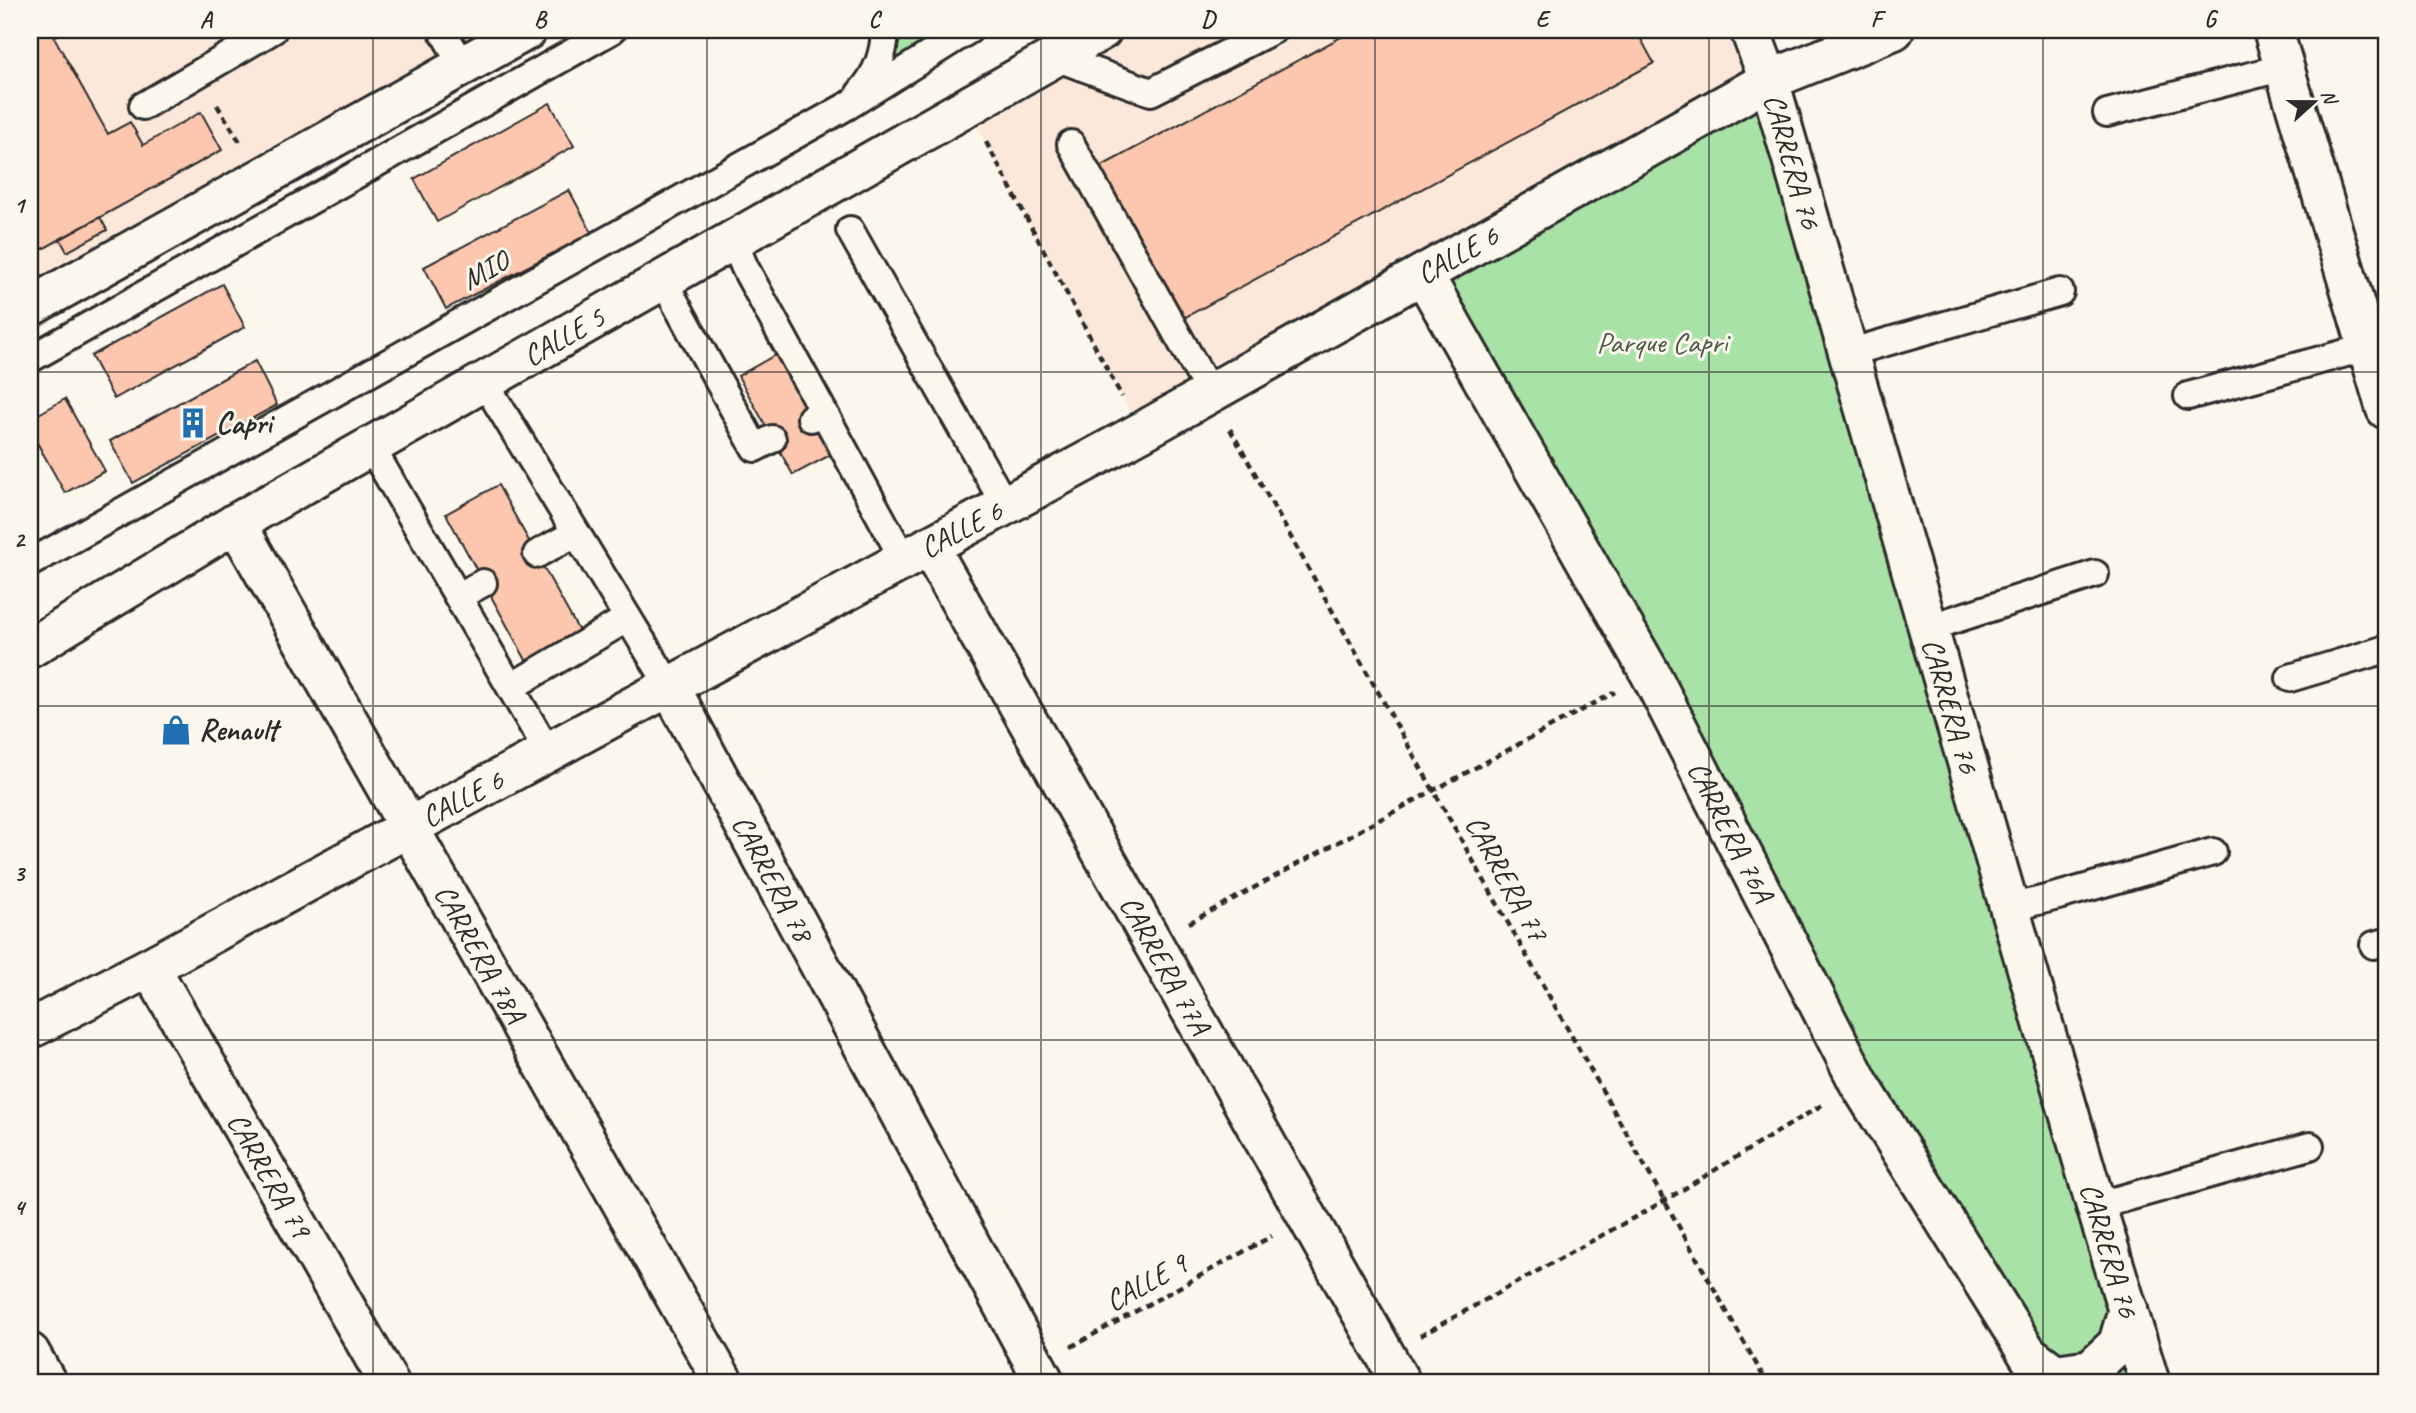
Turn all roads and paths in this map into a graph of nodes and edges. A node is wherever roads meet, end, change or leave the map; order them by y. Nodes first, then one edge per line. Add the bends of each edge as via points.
1 (272, 30) edge
2 (442, 30) edge
3 (527, 30) edge
4 (612, 30) edge
5 (884, 30) edge
6 (969, 30) edge
7 (1102, 30) edge
8 (1273, 30) edge
9 (1750, 30) edge
10 (1894, 30) edge
11 (2273, 30) edge
12 (1055, 57) junction
13 (463, 66) junction
14 (2284, 67) junction
15 (198, 74) junction
16 (1769, 80) junction
17 (849, 105) junction
18 (143, 106) dead end
19 (967, 108) junction
20 (2107, 113) dead end
21 (1071, 144) dead end
22 (242, 146) dead end
23 (850, 230) dead end
24 (733, 240) junction
25 (1423, 274) junction
26 (663, 281) junction
27 (2060, 292) dead end
28 (30, 307) edge
29 (2368, 347) junction
30 (1848, 353) junction
31 (30, 359) edge
32 (485, 383) junction
33 (1210, 393) junction
34 (2188, 396) dead end
35 (2386, 409) edge
36 (1140, 432) junction
37 (772, 439) dead end
38 (371, 447) junction
39 (42, 452) dead end
40 (30, 458) edge
41 (1005, 505) junction
42 (236, 523) junction
43 (576, 533) junction
44 (916, 553) junction
45 (537, 554) dead end
46 (30, 562) edge
47 (2095, 574) dead end
48 (484, 583) dead end
49 (459, 597) junction
50 (628, 618) junction
51 (1928, 628) junction
52 (30, 648) edge
53 (2386, 649) edge
54 (1650, 673) junction
55 (2291, 678) dead end
56 (511, 687) junction
57 (670, 687) junction
58 (548, 752) junction
59 (1433, 791) junction
60 (410, 827) junction
61 (2213, 852) dead end
62 (2009, 908) junction
63 (1151, 943) junction
64 (150, 967) junction
65 (30, 1029) edge
66 (1859, 1083) junction
67 (2310, 1146) dead end
68 (1664, 1201) junction
69 (2096, 1206) junction
70 (1307, 1217) junction
71 (2128, 1309) junction
72 (30, 1353) edge
73 (2037, 1369) edge
74 (1393, 1370) edge
75 (1041, 1375) edge
76 (47, 1383) edge
77 (389, 1383) edge
78 (724, 1383) edge
79 (1767, 1383) edge
80 (2150, 1383) edge

1 - 15 lane
2 - 13 lane
3 - 13 street
4 - 31 lane
5 - 17 lane via 884,50 871,80
6 - 17 lane, MIO
7 - 12 street, CALLE 5
8 - 12 lane via 1151,92
9 - 16 street, CARRERA 76
10 - 16 street, CALLE 6
11 - 14 street
12 - 19 street, CALLE 5
13 - 28 street
14 - 20 lane
14 - 29 street
15 - 18 lane
15 - 22 path
16 - 25 street, CALLE 6
16 - 30 street, CARRERA 76
17 - 46 lane, MIO
19 - 24 street, CALLE 5
19 - 36 path
21 - 33 lane
23 - 41 lane
24 - 26 street, CALLE 5
24 - 44 lane via 817,414
25 - 33 street, CALLE 6
25 - 54 street, CARRERA 76A
26 - 32 street, CALLE 5
26 - 37 lane via 755,448
27 - 30 lane
29 - 34 lane
29 - 35 street
30 - 51 street, CARRERA 76
32 - 38 street, CALLE 5
32 - 43 lane, CARRERA 78
33 - 36 street, CALLE 6
33 - 59 path, CARRERA 77
36 - 41 street, CALLE 6
38 - 42 street, CALLE 5
38 - 49 lane
39 - 40 path
41 - 44 street, CALLE 6
42 - 52 street, CALLE 5
42 - 60 street, CARRERA 78A
43 - 45 lane
43 - 50 lane, CARRERA 78
44 - 57 street, CALLE 6
44 - 63 street, CARRERA 77A
47 - 51 lane
48 - 49 lane
49 - 56 lane
50 - 56 lane
50 - 57 lane, CARRERA 78
51 - 62 street, CARRERA 76
53 - 55 lane
54 - 59 path
54 - 66 street, CARRERA 76A
56 - 58 lane
57 - 58 street, CALLE 6
57 - 75 street, CARRERA 78
58 - 60 street, CALLE 6
59 - 63 path
59 - 68 path, CARRERA 77
60 - 64 street, CALLE 6
60 - 78 street, CARRERA 78A
61 - 62 lane
62 - 69 street, CARRERA 76
63 - 70 street, CARRERA 77A
64 - 65 street, CALLE 6
64 - 77 street, CARRERA 79
66 - 68 path
66 - 73 street, CARRERA 76A
67 - 69 lane
68 - 74 path
68 - 79 path, CARRERA 77
69 - 71 street, CARRERA 76
70 - 74 street, CARRERA 77A
70 - 75 path, CALLE 9
71 - 73 street via 2118,1344 2091,1368 2054,1374
71 - 80 street, CARRERA 76
72 - 76 street

